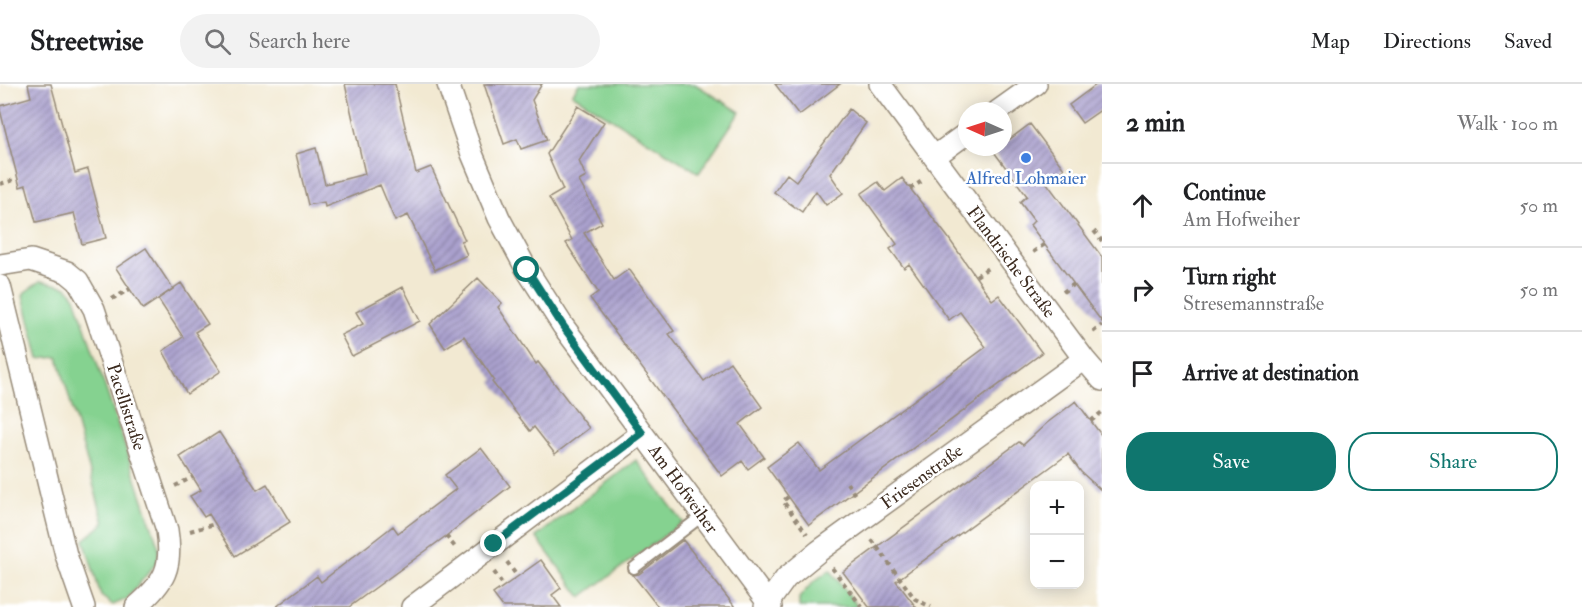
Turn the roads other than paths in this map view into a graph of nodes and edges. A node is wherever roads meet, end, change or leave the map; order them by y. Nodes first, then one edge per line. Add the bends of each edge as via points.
1 (448, 84) edge
2 (880, 84) edge
3 (1036, 84) edge
4 (1011, 102) edge
5 (958, 140) edge
6 (934, 157) junction
7 (0, 265) edge
8 (0, 286) edge
9 (1084, 359) junction
10 (1102, 380) edge
11 (642, 433) junction
12 (702, 516) junction
13 (634, 568) dead end
14 (768, 606) edge
15 (84, 607) edge
16 (136, 607) edge
17 (412, 607) edge

1 - 11 street, Am Hofweiher via 499,218 527,270
2 - 6 street, Flandrische Straße
3 - 4 street
5 - 6 street
6 - 9 street, Flandrische Straße
7 - 16 street, Pacellistraße via 31,260 67,272 78,281 94,309 169,543 167,570
8 - 15 street via 66,555
9 - 10 street, Flandrische Straße
9 - 14 street, Friesenstraße via 819,551 786,578
11 - 12 street, Am Hofweiher
11 - 17 street
12 - 13 lane
12 - 14 street, Am Hofweiher

